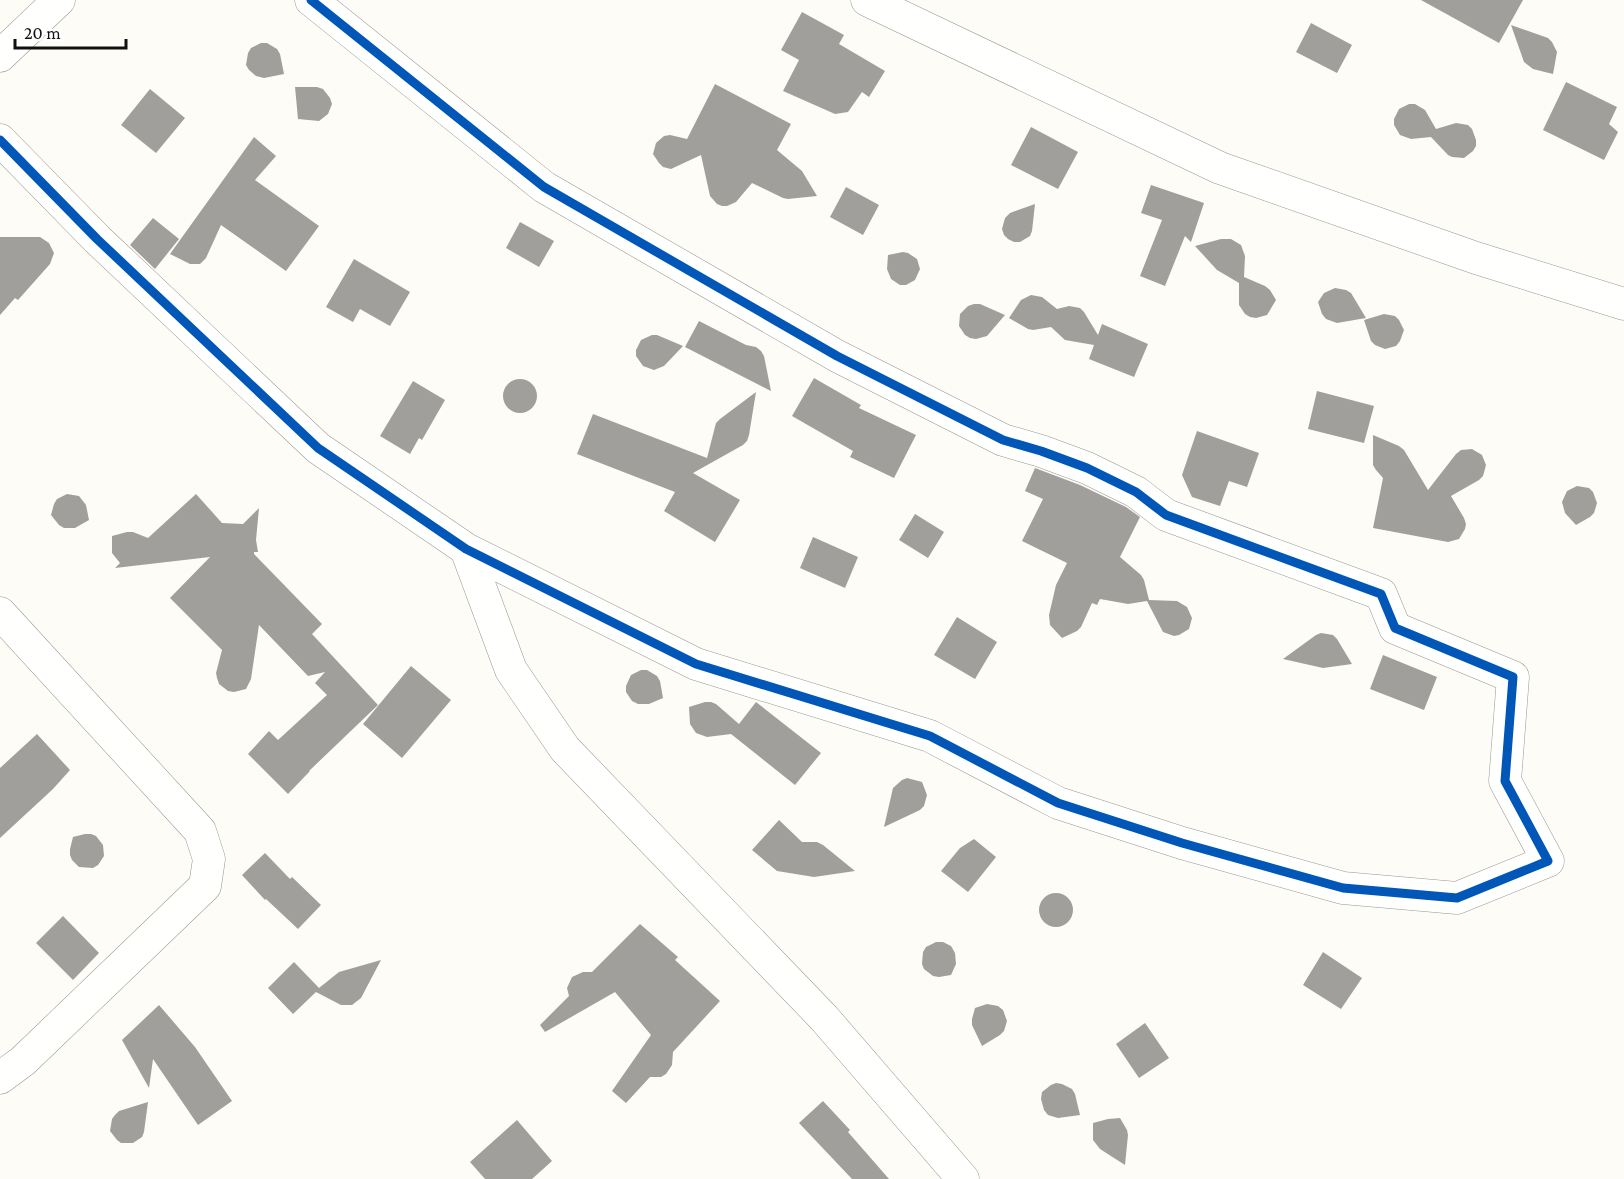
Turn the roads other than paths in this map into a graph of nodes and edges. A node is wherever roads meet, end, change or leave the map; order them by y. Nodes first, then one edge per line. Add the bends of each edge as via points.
1 (59, 0) edge
2 (311, 0) edge
3 (867, 0) edge
4 (0, 56) edge
5 (0, 140) edge
6 (1624, 304) edge
7 (466, 549) junction
8 (0, 613) edge
9 (0, 1078) edge
10 (963, 1179) edge

1 - 4 street
2 - 7 street via 544,187 837,356 1003,440 1087,468 1136,492 1166,515 1381,594 1395,628 1513,677 1505,781 1548,861 1457,898 1343,888 1182,843 1058,803 930,736 696,664
3 - 6 street via 1220,168 1476,258
5 - 7 street via 97,239 318,448
7 - 10 street via 511,670 565,749 824,1018
8 - 9 street via 200,831 209,859 205,886 23,1061

